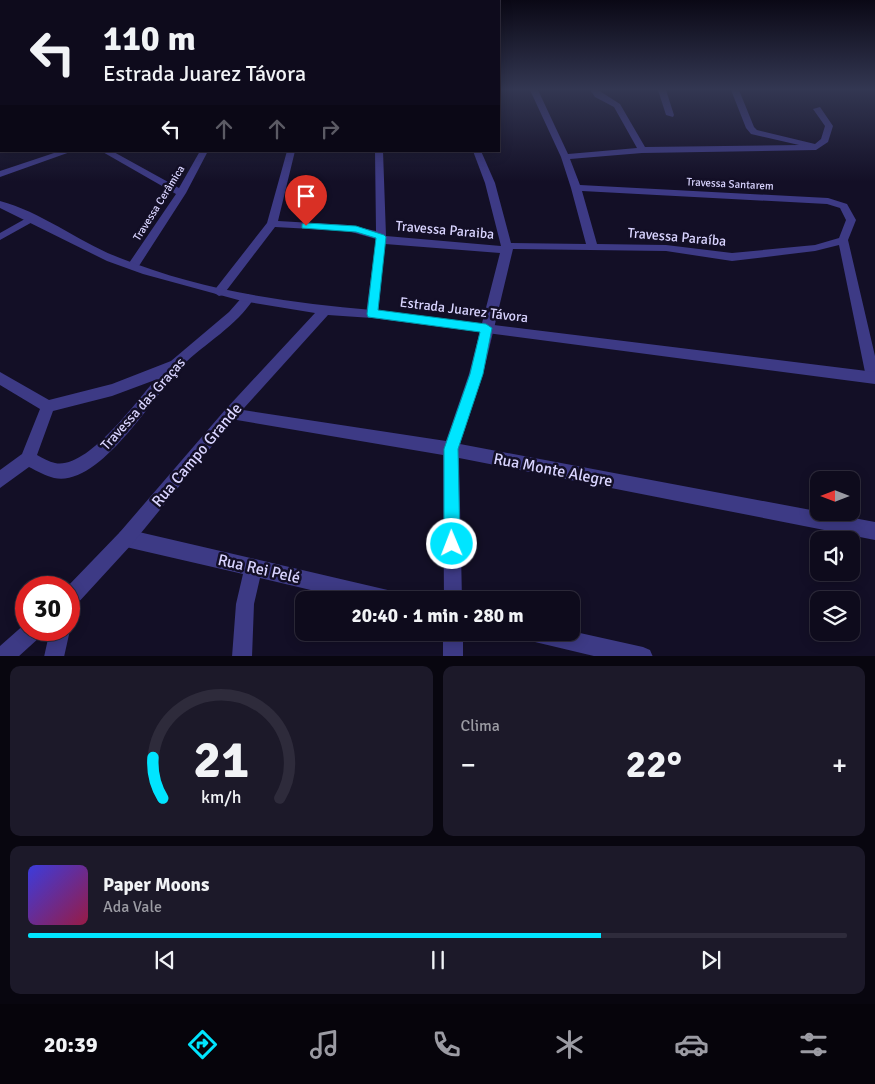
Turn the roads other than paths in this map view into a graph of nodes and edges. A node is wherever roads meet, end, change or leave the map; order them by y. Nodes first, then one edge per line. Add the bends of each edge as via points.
1 (548, 121) edge
2 (624, 121) edge
3 (747, 121) edge
4 (825, 121) edge
5 (816, 148) junction
6 (642, 150) junction
7 (66, 152) edge
8 (107, 152) edge
9 (203, 152) edge
10 (291, 152) edge
11 (379, 152) edge
12 (477, 152) edge
13 (565, 157) junction
14 (0, 174) edge
15 (576, 188) junction
16 (181, 193) junction
17 (0, 204) edge
18 (32, 218) junction
19 (272, 224) junction
20 (0, 237) edge
21 (381, 237) junction
22 (843, 240) junction
23 (592, 246) junction
24 (507, 248) junction
25 (133, 266) junction
26 (219, 292) junction
27 (248, 298) junction
28 (324, 311) junction
29 (372, 314) junction
30 (486, 328) junction
31 (177, 363) junction
32 (0, 378) edge
33 (874, 378) edge
34 (48, 406) junction
35 (230, 414) junction
36 (451, 449) junction
37 (28, 459) junction
38 (0, 480) edge
39 (875, 531) edge
40 (126, 538) junction
41 (254, 568) junction
42 (80, 586) edge
43 (353, 591) edge
44 (453, 591) edge
45 (19, 641) edge
46 (57, 641) edge
47 (453, 641) edge
48 (576, 641) edge
49 (2, 656) edge
50 (54, 656) edge
51 (242, 656) edge
52 (452, 656) edge
53 (643, 656) edge

1 - 13 street
2 - 6 street
3 - 5 street via 754,132 800,141
4 - 5 street via 829,126 825,140
5 - 6 street
6 - 13 street
7 - 14 street
8 - 16 street
9 - 16 street, Travessa Cerâmica
10 - 19 street
11 - 21 street
12 - 24 street via 490,183
13 - 15 street
15 - 22 street, Travessa Santarem via 828,201 844,206 851,220
15 - 23 street
16 - 25 street, Travessa Cerâmica
17 - 18 street, Estrada Juarez Távora
18 - 20 street
18 - 25 street, Estrada Juarez Távora via 114,260
19 - 21 street, Travessa Paraiba via 356,229
19 - 26 street
21 - 24 street, Travessa Paraiba via 392,242
21 - 29 street
22 - 23 street, Travessa Paraíba via 815,248 732,257 666,248
22 - 33 street
23 - 24 street, Travessa Paraíba
24 - 30 street
25 - 26 street, Estrada Juarez Távora
26 - 27 street, Estrada Juarez Távora
27 - 28 street, Estrada Juarez Távora
27 - 31 street, Travessa das Graças
28 - 29 street, Estrada Juarez Távora
28 - 35 street, Rua Campo Grande
29 - 30 street, Estrada Juarez Távora
30 - 33 street, Estrada Juarez Távora
30 - 36 street via 476,374
31 - 34 street via 144,380 103,394
31 - 37 street, Travessa das Graças via 123,429 87,462 73,470 55,471
32 - 34 street
34 - 37 street
35 - 36 street, Rua Monte Alegre
35 - 40 street, Rua Campo Grande
36 - 39 street, Rua Monte Alegre
36 - 44 street
37 - 38 street
40 - 41 street, Rua Rei Pelé
40 - 42 street, Rua Campo Grande
41 - 43 street, Rua Rei Pelé
41 - 51 street via 245,604
45 - 49 street
46 - 50 street
47 - 52 street
48 - 53 street

